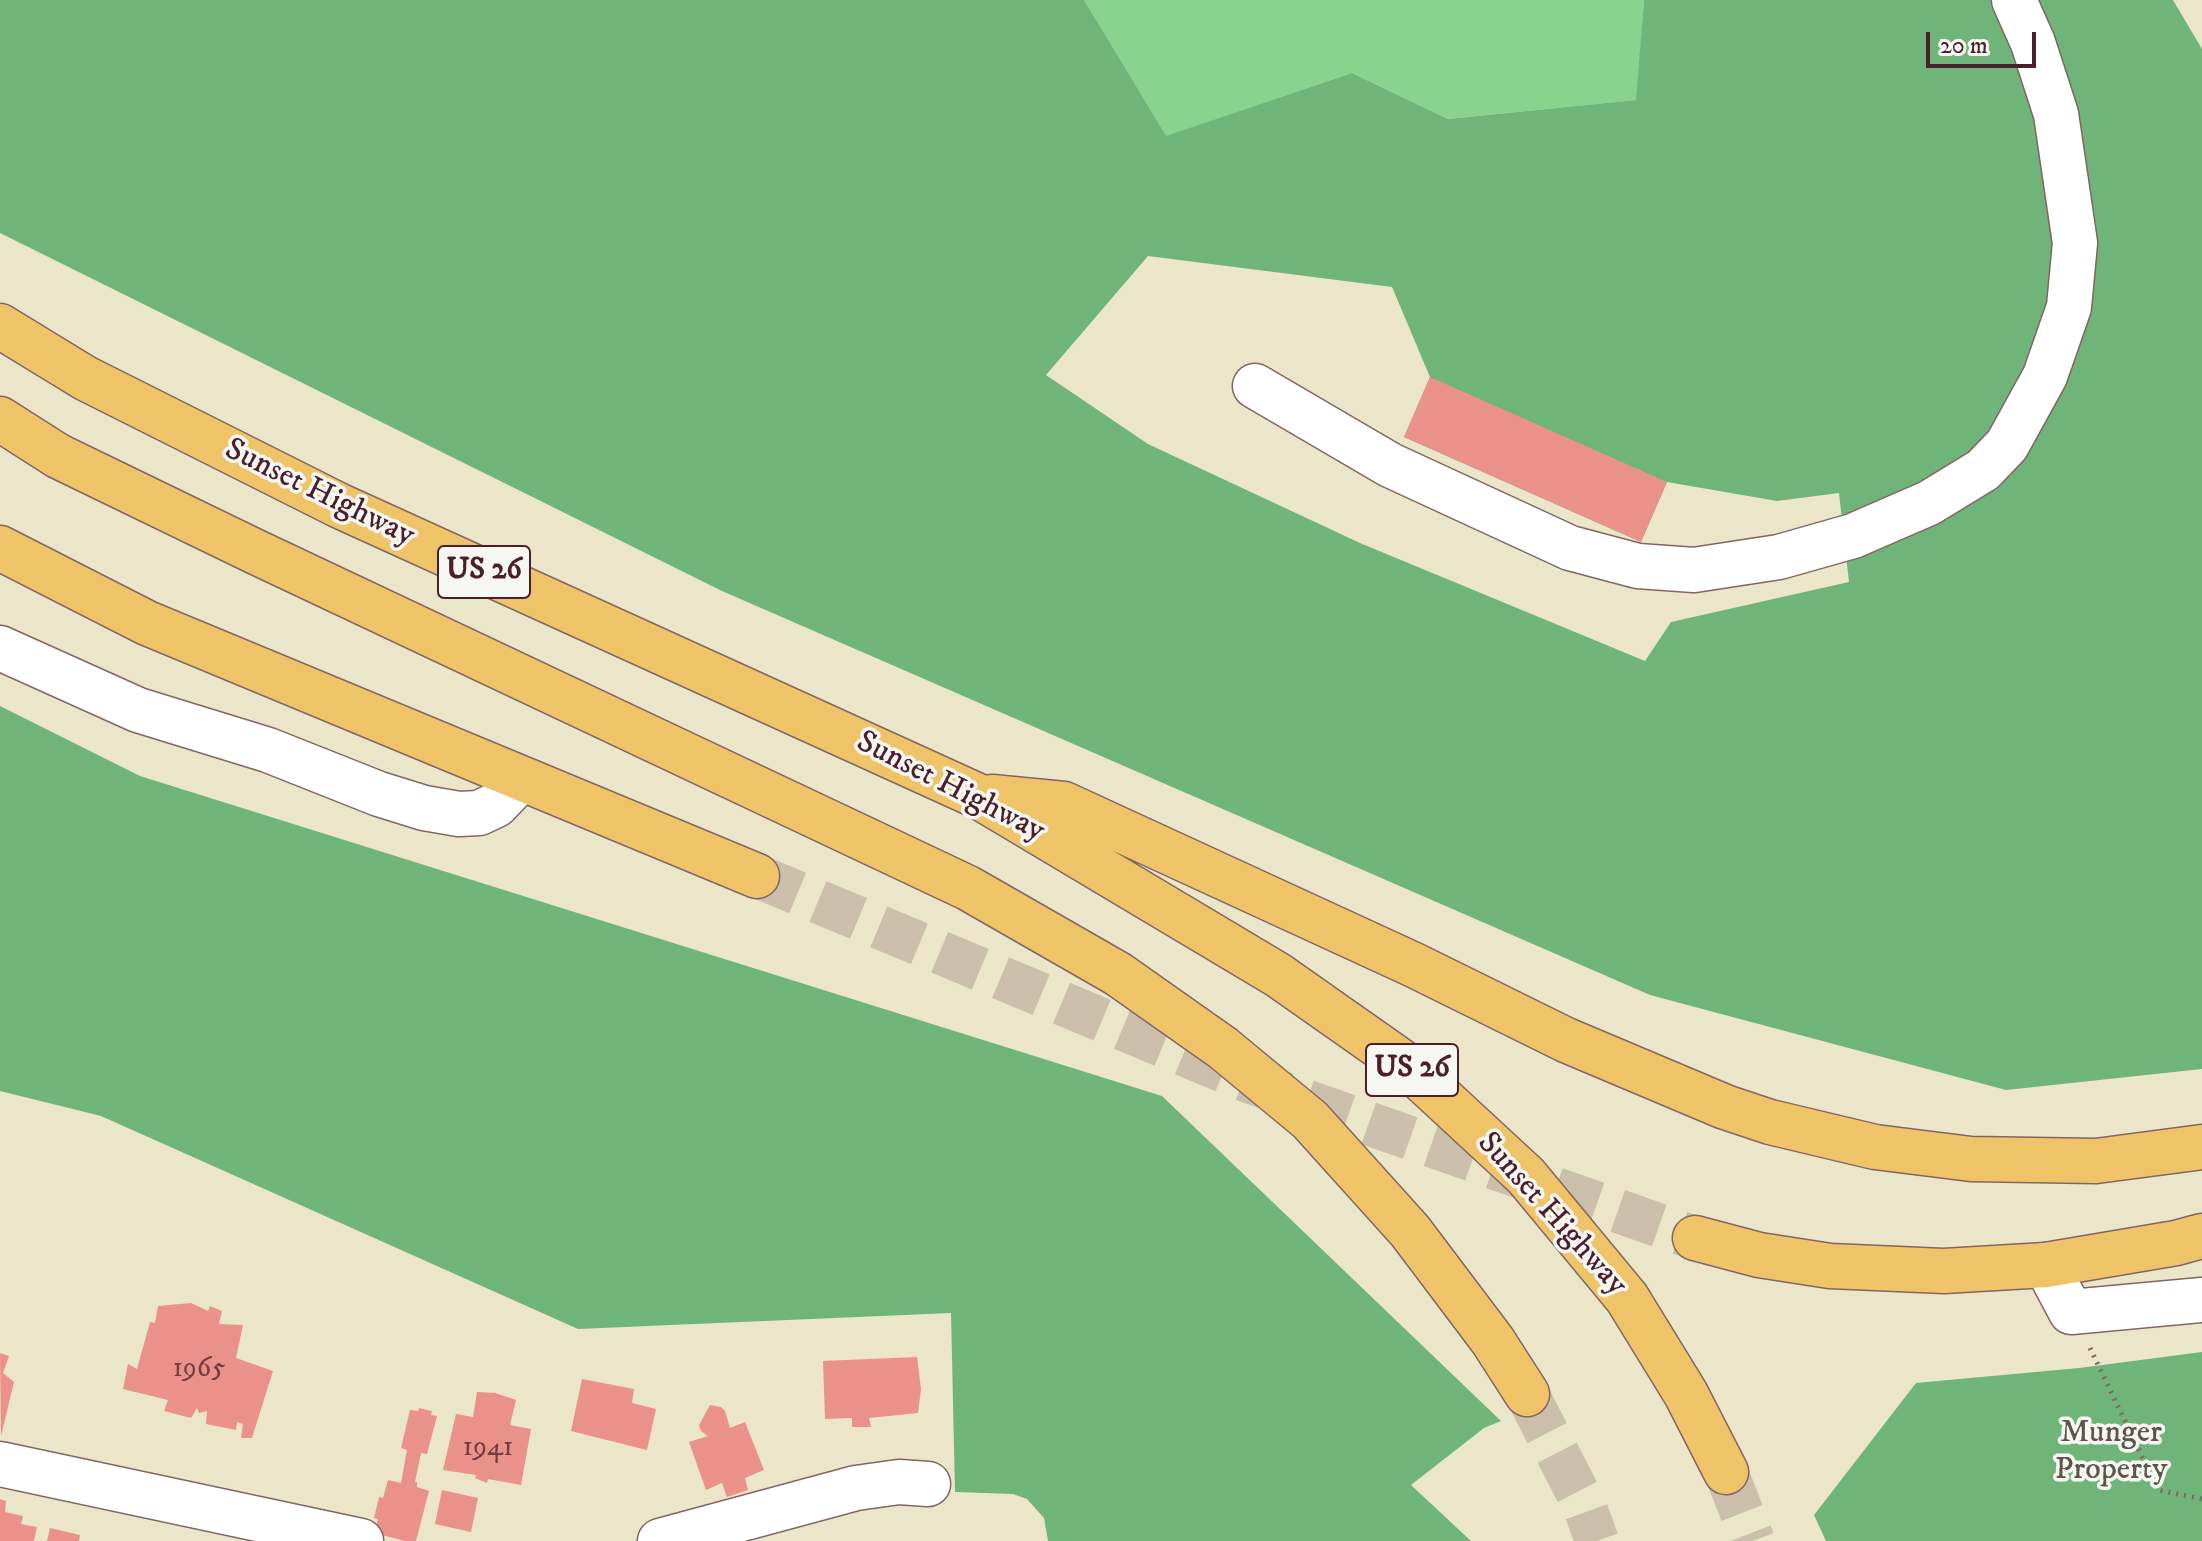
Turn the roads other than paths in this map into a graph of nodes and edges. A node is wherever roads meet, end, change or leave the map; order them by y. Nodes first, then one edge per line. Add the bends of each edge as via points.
1 (2014, 0) edge
2 (0, 326) edge
3 (1255, 386) dead end
4 (0, 419) edge
5 (0, 548) edge
6 (0, 648) edge
7 (521, 779) junction
8 (978, 796) junction
9 (757, 876) tunnel mouth
10 (2202, 1147) edge
11 (2202, 1236) edge
12 (1695, 1238) tunnel mouth
13 (2046, 1265) junction
14 (2202, 1300) edge
15 (1527, 1394) tunnel mouth
16 (0, 1464) edge
17 (1726, 1472) tunnel mouth
18 (928, 1484) dead end
19 (361, 1541) edge
20 (660, 1541) edge

1 - 3 street via 2056,114 2075,243 2069,307 2045,376 2007,445 1983,470 1929,503 1853,536 1779,557 1694,570 1638,566 1570,548 1390,465
2 - 8 highway, Sunset Highway / US 26 via 85,378 340,506
4 - 15 highway, US 26 via 58,456 256,552 968,888 1118,974 1223,1048 1310,1120 1410,1231
5 - 7 highway via 147,623
6 - 7 street via 138,710 268,750 424,808 479,813 496,805
7 - 9 highway
8 - 10 highway via 1064,804 1566,1040 1770,1122 1875,1147 1971,1159 2096,1161
8 - 17 highway, Sunset Highway / US 26 via 1278,975 1406,1065 1526,1176 1627,1298
11 - 13 highway
12 - 13 highway via 1830,1266 1944,1271
13 - 14 street via 2071,1312
16 - 19 street
18 - 20 street via 856,1488

